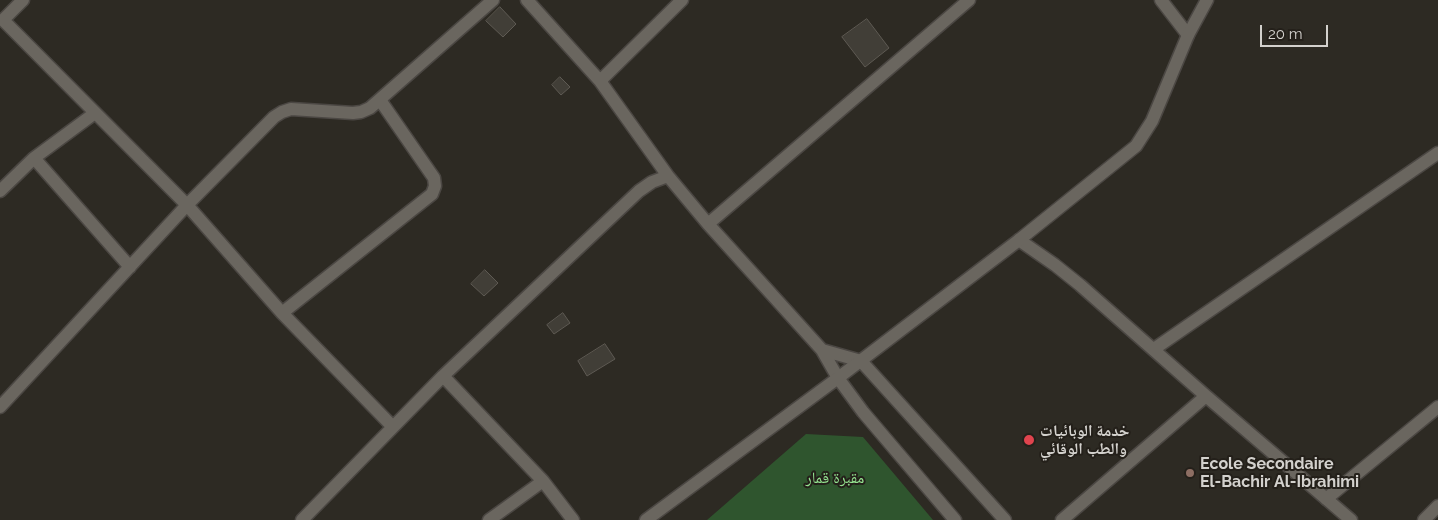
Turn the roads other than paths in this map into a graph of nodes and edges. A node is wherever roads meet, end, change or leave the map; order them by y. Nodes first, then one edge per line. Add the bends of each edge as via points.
1 (23, 0) edge
2 (493, 0) edge
3 (527, 0) edge
4 (682, 0) edge
5 (969, 0) edge
6 (1161, 0) edge
7 (1207, 0) edge
8 (1, 20) edge
9 (1188, 35) junction
10 (600, 81) junction
11 (380, 100) junction
12 (94, 113) junction
13 (1438, 154) edge
14 (34, 158) junction
15 (668, 176) junction
16 (0, 191) edge
17 (187, 206) junction
18 (708, 224) junction
19 (1019, 240) junction
20 (130, 267) junction
21 (282, 312) junction
22 (1154, 348) junction
23 (822, 350) junction
24 (860, 361) junction
25 (444, 376) junction
26 (838, 378) junction
27 (1206, 396) junction
28 (0, 407) edge
29 (1435, 413) edge
30 (393, 427) junction
31 (543, 481) junction
32 (1326, 500) junction
33 (1438, 506) edge
34 (302, 520) edge
35 (489, 520) edge
36 (573, 520) edge
37 (646, 520) edge
38 (955, 520) edge
39 (1005, 520) edge
40 (1062, 520) edge
41 (1351, 520) edge
42 (1424, 520) edge

1 - 8 street
2 - 11 street
3 - 10 street
4 - 10 street
5 - 18 street
6 - 9 street
7 - 9 street
8 - 12 street
9 - 19 street via 1152,121 1136,146
10 - 15 street
11 - 17 street via 361,112 291,109 282,112
11 - 21 street via 434,178 432,194
12 - 14 street
12 - 17 street
13 - 22 street
14 - 16 street
14 - 20 street
15 - 18 street
15 - 25 street via 639,191
17 - 20 street
17 - 21 street
18 - 23 street
19 - 22 street via 1055,265
19 - 24 street
20 - 28 street
21 - 30 street
22 - 27 street
23 - 24 street
23 - 26 street
24 - 26 street
24 - 39 street
25 - 30 street
25 - 31 street
26 - 37 street
26 - 38 street
27 - 32 street
27 - 40 street
29 - 32 street
30 - 34 street
31 - 35 street
31 - 36 street
32 - 41 street
33 - 42 street

